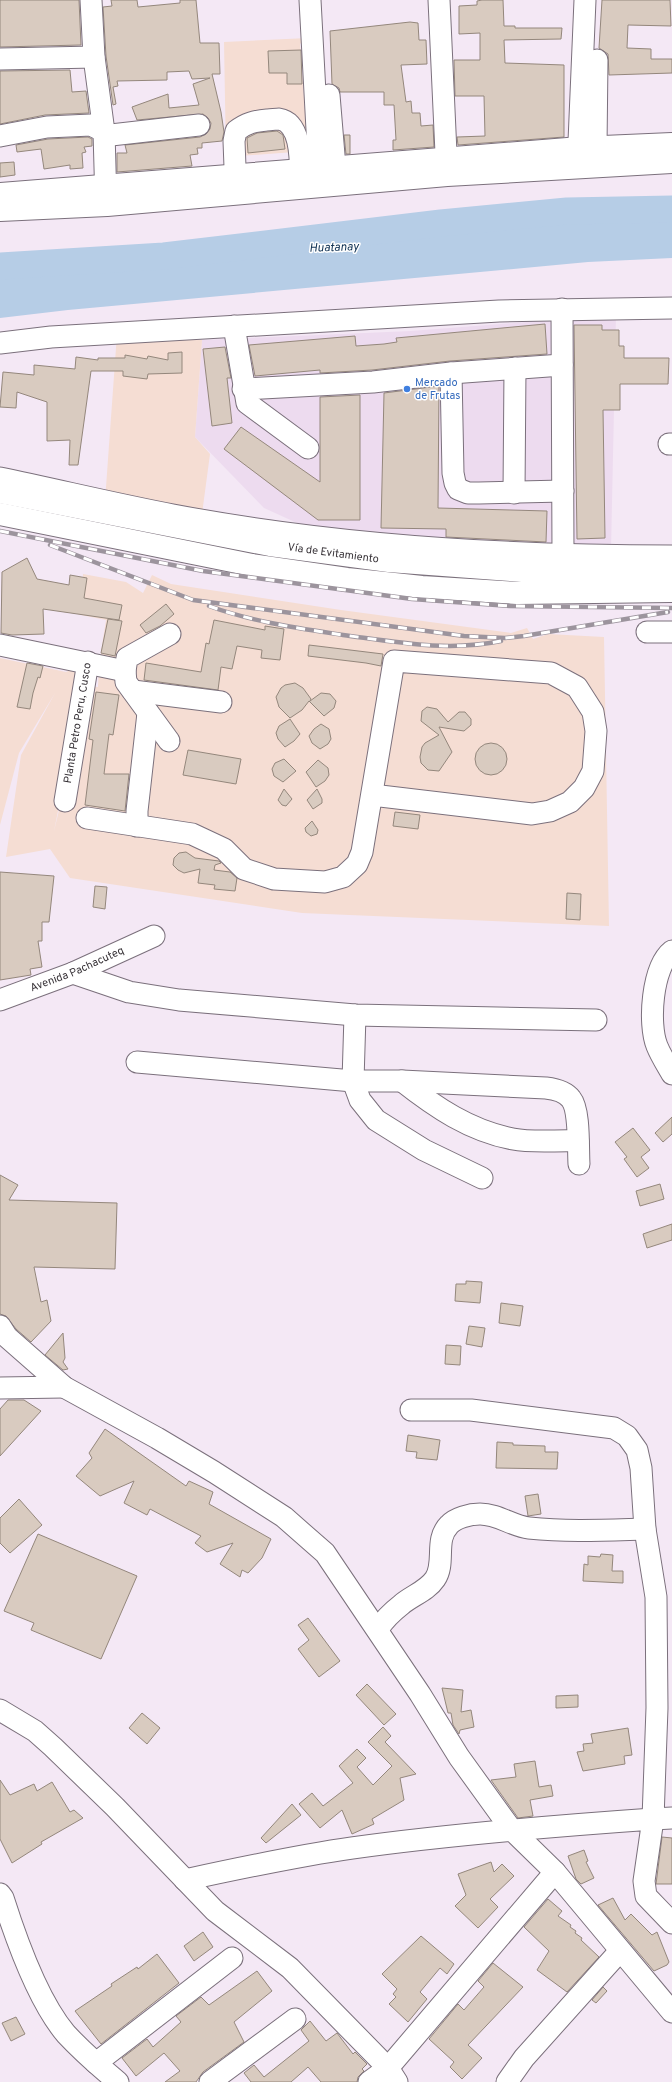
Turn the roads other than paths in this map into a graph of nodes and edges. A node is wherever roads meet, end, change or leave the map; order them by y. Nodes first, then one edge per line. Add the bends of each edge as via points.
1 (91, 0) edge
2 (310, 0) edge
3 (323, 0) edge
4 (439, 0) edge
5 (585, 0) edge
6 (598, 0) edge
7 (94, 57) junction
8 (0, 59) edge
9 (199, 125) dead end
10 (104, 132) junction
11 (0, 136) edge
12 (672, 144) edge
13 (587, 157) junction
14 (672, 162) edge
15 (448, 167) junction
16 (317, 176) junction
17 (236, 184) junction
18 (0, 194) edge
19 (106, 196) junction
20 (0, 210) edge
21 (672, 308) edge
22 (562, 309) junction
23 (234, 326) junction
24 (0, 343) edge
25 (562, 365) junction
26 (515, 368) junction
27 (451, 373) junction
28 (243, 389) junction
29 (308, 448) dead end
30 (0, 478) edge
31 (563, 491) junction
32 (0, 492) edge
33 (514, 493) junction
34 (0, 514) edge
35 (172, 520) junction
36 (672, 556) edge
37 (563, 564) junction
38 (672, 575) edge
39 (672, 591) edge
40 (647, 632) dead end
41 (672, 632) edge
42 (170, 634) dead end
43 (0, 645) edge
44 (88, 662) junction
45 (125, 671) junction
46 (133, 691) junction
47 (221, 702) dead end
48 (148, 713) junction
49 (169, 741) dead end
50 (372, 795) junction
51 (64, 801) dead end
52 (87, 818) dead end
53 (137, 826) junction
54 (154, 936) dead end
55 (672, 951) edge
56 (73, 973) junction
57 (0, 1000) edge
58 (355, 1015) junction
59 (596, 1020) dead end
60 (136, 1062) dead end
61 (672, 1074) edge
62 (353, 1081) junction
63 (402, 1081) junction
64 (578, 1141) junction
65 (579, 1164) dead end
66 (482, 1178) dead end
67 (0, 1326) edge
68 (64, 1387) junction
69 (0, 1388) edge
70 (411, 1410) dead end
71 (645, 1529) junction
72 (378, 1629) junction
73 (0, 1710) edge
74 (663, 1819) edge
75 (511, 1830) junction
76 (555, 1872) junction
77 (185, 1880) junction
78 (0, 1894) edge
79 (672, 1923) edge
80 (619, 1952) junction
81 (232, 1958) dead end
82 (672, 2012) edge
83 (295, 2019) dead end
84 (96, 2063) junction
85 (393, 2075) edge
86 (118, 2082) edge
87 (210, 2082) edge
88 (369, 2082) edge
89 (507, 2082) edge

1 - 7 street
2 - 16 street
3 - 16 street
4 - 15 street
5 - 13 street
6 - 13 street
7 - 8 street
7 - 10 street
9 - 10 street via 111,135
10 - 11 street via 91,125 47,127
10 - 19 street
12 - 13 main road
13 - 14 main road
13 - 15 main road
15 - 16 main road
16 - 17 main road
16 - 17 street via 295,130 280,119 253,121 236,131
17 - 19 main road
18 - 19 main road
19 - 20 main road
21 - 22 street
22 - 23 street via 499,310
22 - 25 street
23 - 24 street via 51,337
23 - 28 street
25 - 26 street
25 - 31 street
26 - 27 street
26 - 33 street
27 - 28 street via 373,382
27 - 33 street via 454,473 458,490 473,493
28 - 29 street via 246,403
30 - 35 street
31 - 33 street
31 - 37 street
32 - 35 main road, Vía de Evitamiento
34 - 39 main road, Vía de Evitamiento via 252,565 347,579 517,593
35 - 37 main road, Vía de Evitamiento via 270,545 389,561
36 - 37 street
37 - 38 main road, Vía de Evitamiento
40 - 41 street
42 - 45 street via 127,658
43 - 44 street, Planta Petro Peru, Cusco
44 - 45 street
44 - 51 street, Planta Petro Peru, Cusco
45 - 46 street via 126,682
46 - 47 street
46 - 48 street
48 - 49 street
48 - 53 street
50 - 50 street via 394,661 551,672 577,686 593,712 596,731 592,771 584,788 570,802 550,811 532,814
50 - 53 street via 362,852 357,864 343,877 325,882 274,879 244,869 224,849 192,834
52 - 53 street
54 - 56 street, Avenida Pachacuteq
55 - 61 street via 657,974 652,1015 657,1045
56 - 57 street, Avenida Pachacuteq
56 - 58 street via 129,992 179,1000
58 - 59 street
58 - 62 street
60 - 62 street
62 - 63 street
62 - 66 street via 360,1100 376,1120 424,1150
63 - 64 street via 457,1120 482,1130 513,1139
63 - 64 street via 560,1090 572,1099 576,1112
64 - 65 street
67 - 68 street via 7,1337
68 - 69 street
68 - 72 street via 163,1441 284,1517 326,1553
70 - 71 street via 471,1410 614,1428 627,1436 637,1450 641,1468
71 - 72 street via 527,1528 502,1517 480,1514 464,1516 449,1524 442,1534 440,1567 435,1580 401,1604
71 - 74 street via 656,1597 657,1708
72 - 75 street via 459,1757
73 - 77 street via 35,1730
74 - 75 street
74 - 79 street via 644,1881 646,1896
75 - 76 street
75 - 77 street via 352,1848
76 - 80 street
76 - 85 street
77 - 85 street via 215,1911 290,1968
78 - 84 street via 16,1940 48,2007 66,2033
80 - 82 street
80 - 89 street via 524,2058
81 - 84 street
83 - 87 street
84 - 86 street
85 - 88 street

